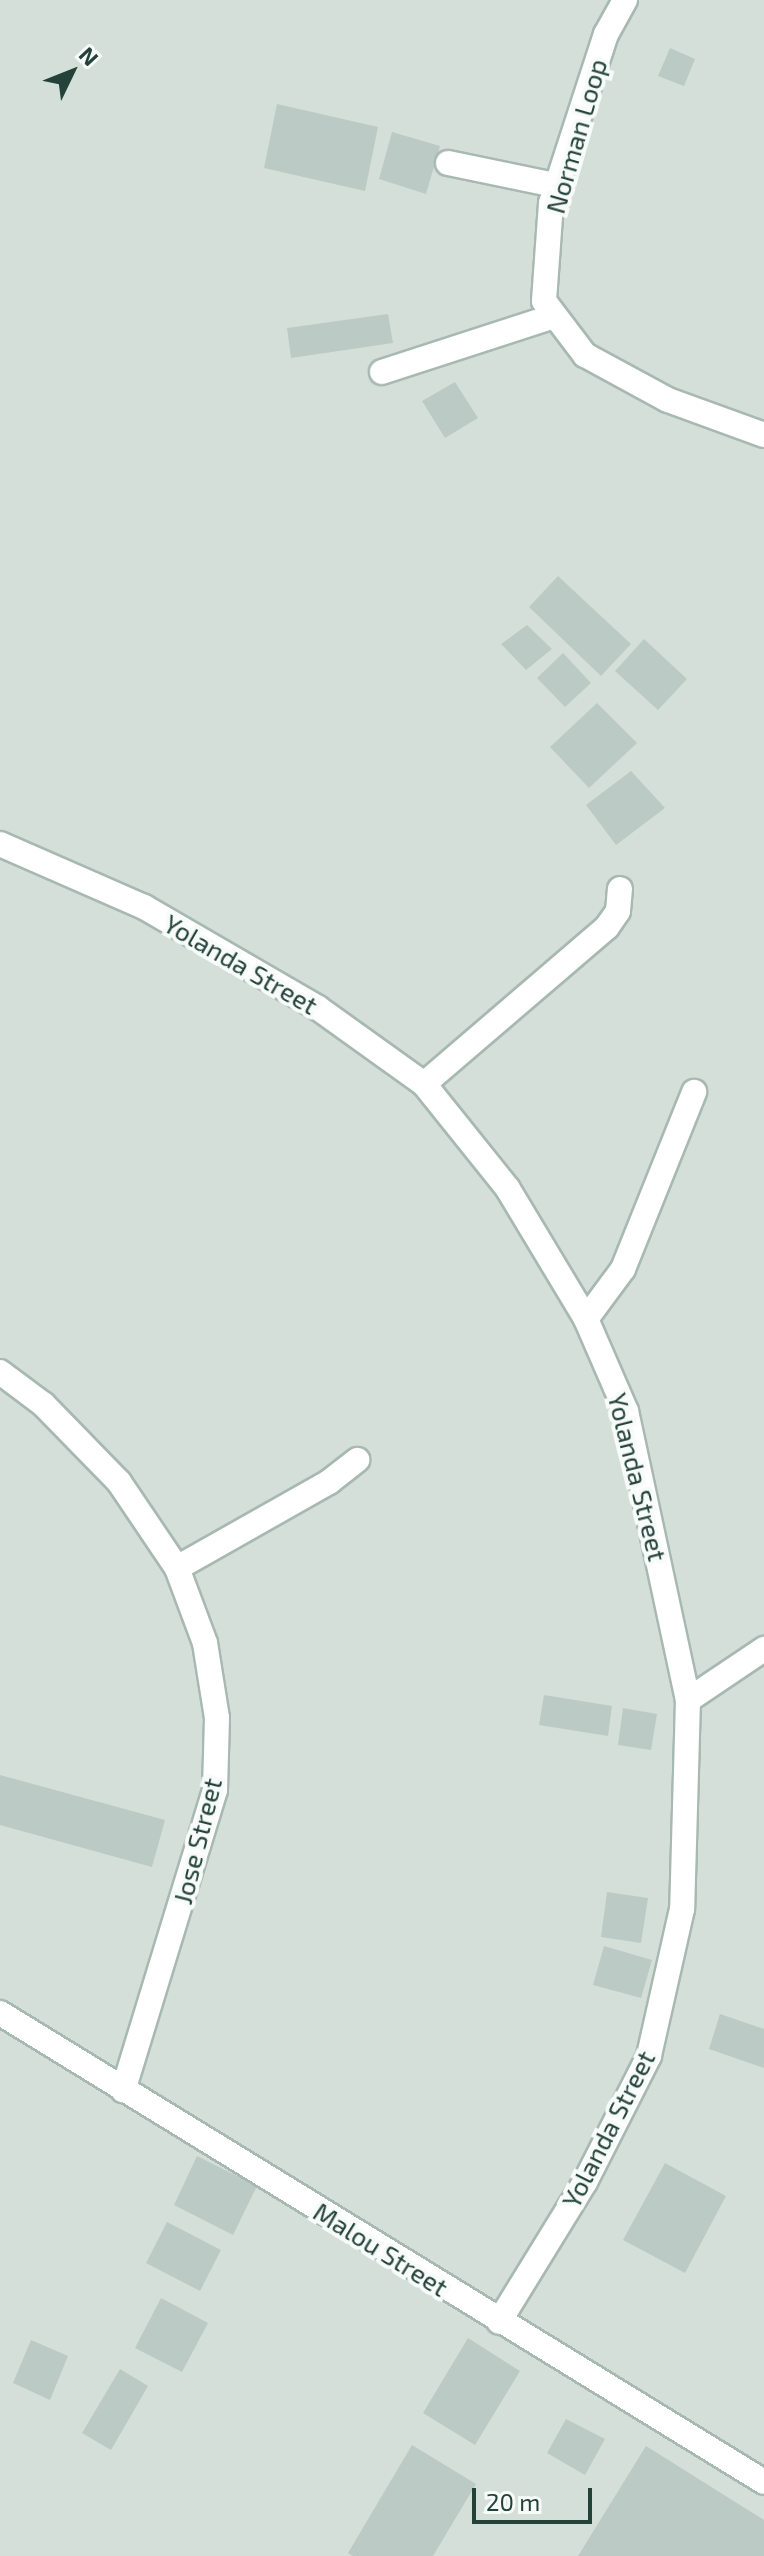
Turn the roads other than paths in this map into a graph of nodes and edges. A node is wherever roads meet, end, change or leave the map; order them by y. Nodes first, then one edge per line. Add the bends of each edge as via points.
1 (625, 0) edge
2 (448, 163) dead end
3 (559, 186) junction
4 (554, 316) junction
5 (382, 372) dead end
6 (764, 435) edge
7 (0, 844) edge
8 (620, 889) dead end
9 (424, 1084) junction
10 (694, 1092) dead end
11 (586, 1319) junction
12 (0, 1372) edge
13 (357, 1460) dead end
14 (177, 1568) junction
15 (764, 1649) edge
16 (688, 1700) junction
17 (0, 2013) edge
18 (123, 2090) junction
19 (499, 2322) junction
20 (764, 2482) edge

1 - 3 street, Norman Loop via 606,34
2 - 3 street
3 - 4 street, Norman Loop via 551,203 544,301
4 - 5 street
4 - 6 street, Norman Loop via 585,355 668,400
7 - 9 street, Yolanda Street via 144,907 318,1008
8 - 9 street via 618,911 607,927
9 - 11 street, Yolanda Street via 508,1189
10 - 11 street via 623,1269
11 - 16 street, Yolanda Street via 626,1411
12 - 14 street, Jose Street via 43,1404 119,1482
13 - 14 street via 329,1482
14 - 18 street, Jose Street via 205,1643 217,1718 215,1790
15 - 16 street
16 - 19 street, Yolanda Street via 682,1909 649,2056 585,2182
17 - 18 street, Malou Street
18 - 19 street, Malou Street
19 - 20 street, Malou Street

